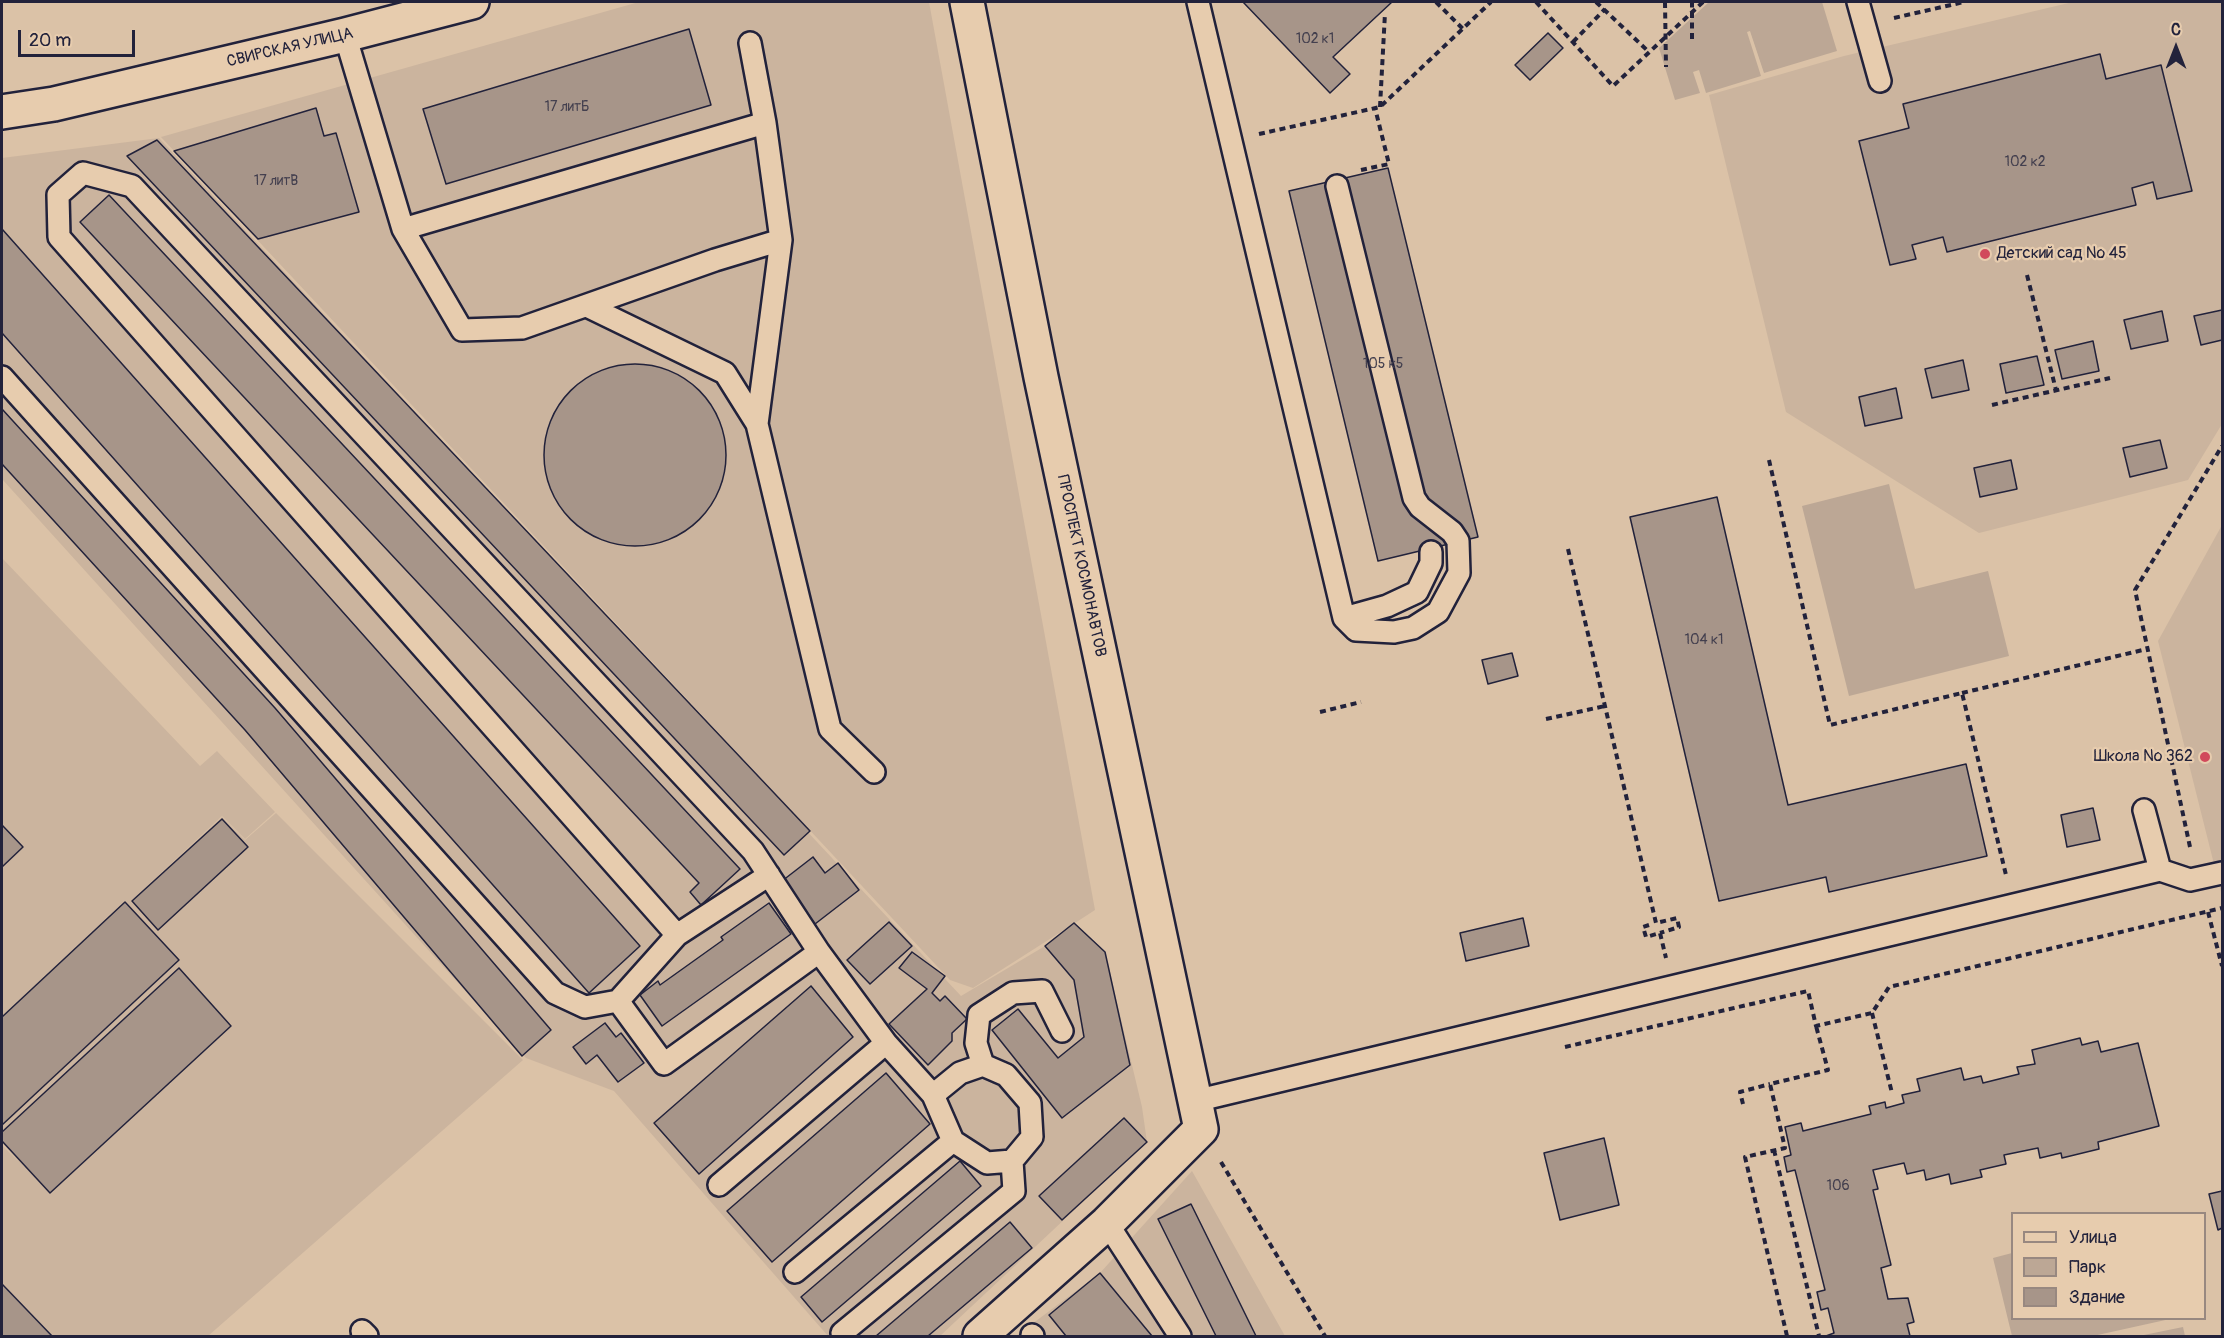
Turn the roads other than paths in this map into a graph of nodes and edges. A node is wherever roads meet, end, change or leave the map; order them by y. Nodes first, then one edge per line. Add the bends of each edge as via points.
1 (472, 2) edge
2 (967, 2) edge
3 (1198, 2) edge
4 (1857, 2) edge
5 (345, 35) junction
6 (750, 43) dead end
7 (1880, 81) dead end
8 (2, 112) edge
9 (765, 123) junction
10 (1337, 186) dead end
11 (403, 229) junction
12 (781, 240) junction
13 (587, 306) junction
14 (2, 377) edge
15 (757, 424) junction
16 (1431, 552) dead end
17 (1344, 618) junction
18 (874, 772) dead end
19 (2144, 810) dead end
20 (2160, 870) junction
21 (2223, 873) edge
22 (769, 875) junction
23 (677, 935) junction
24 (819, 951) junction
25 (618, 1001) junction
26 (1062, 1031) dead end
27 (886, 1043) junction
28 (983, 1065) junction
29 (933, 1095) junction
30 (1198, 1115) junction
31 (953, 1141) junction
32 (1012, 1161) junction
33 (719, 1185) dead end
34 (1107, 1223) junction
35 (795, 1272) dead end
36 (842, 1333) dead end
37 (980, 1336) edge
38 (1180, 1336) edge

1 - 5 street, СВИРСКАЯ УЛИЦА
2 - 30 street, ПРОСПЕКТ КОСМОНАВТОВ via 1041,376
3 - 17 lane
4 - 7 lane
5 - 8 street, СВИРСКАЯ УЛИЦА via 54,104
5 - 11 lane
6 - 9 lane
9 - 11 lane
9 - 12 lane
10 - 17 lane via 1414,498 1452,531 1460,557 1459,573 1438,612 1413,628 1394,632 1356,630
11 - 13 lane via 462,330 522,328
12 - 13 lane
12 - 15 lane
13 - 15 lane via 725,373
14 - 25 lane via 555,993 585,1007
15 - 18 lane via 830,729
16 - 17 lane via 1429,570 1417,592 1387,606
19 - 20 lane
20 - 21 lane via 2190,880
20 - 30 lane
22 - 23 lane
22 - 23 lane via 737,834 132,186 83,173 58,195 59,237
22 - 24 lane
23 - 25 lane
24 - 25 lane via 664,1064
24 - 27 lane
26 - 28 lane via 1042,991 1012,993 979,1015 976,1043
27 - 29 lane
27 - 33 lane
28 - 29 lane via 960,1073
28 - 32 lane via 1006,1075 1030,1103 1032,1137
29 - 31 lane
30 - 34 street
31 - 32 lane via 987,1162
31 - 35 lane
32 - 36 lane via 1014,1191
34 - 37 street
34 - 38 lane

